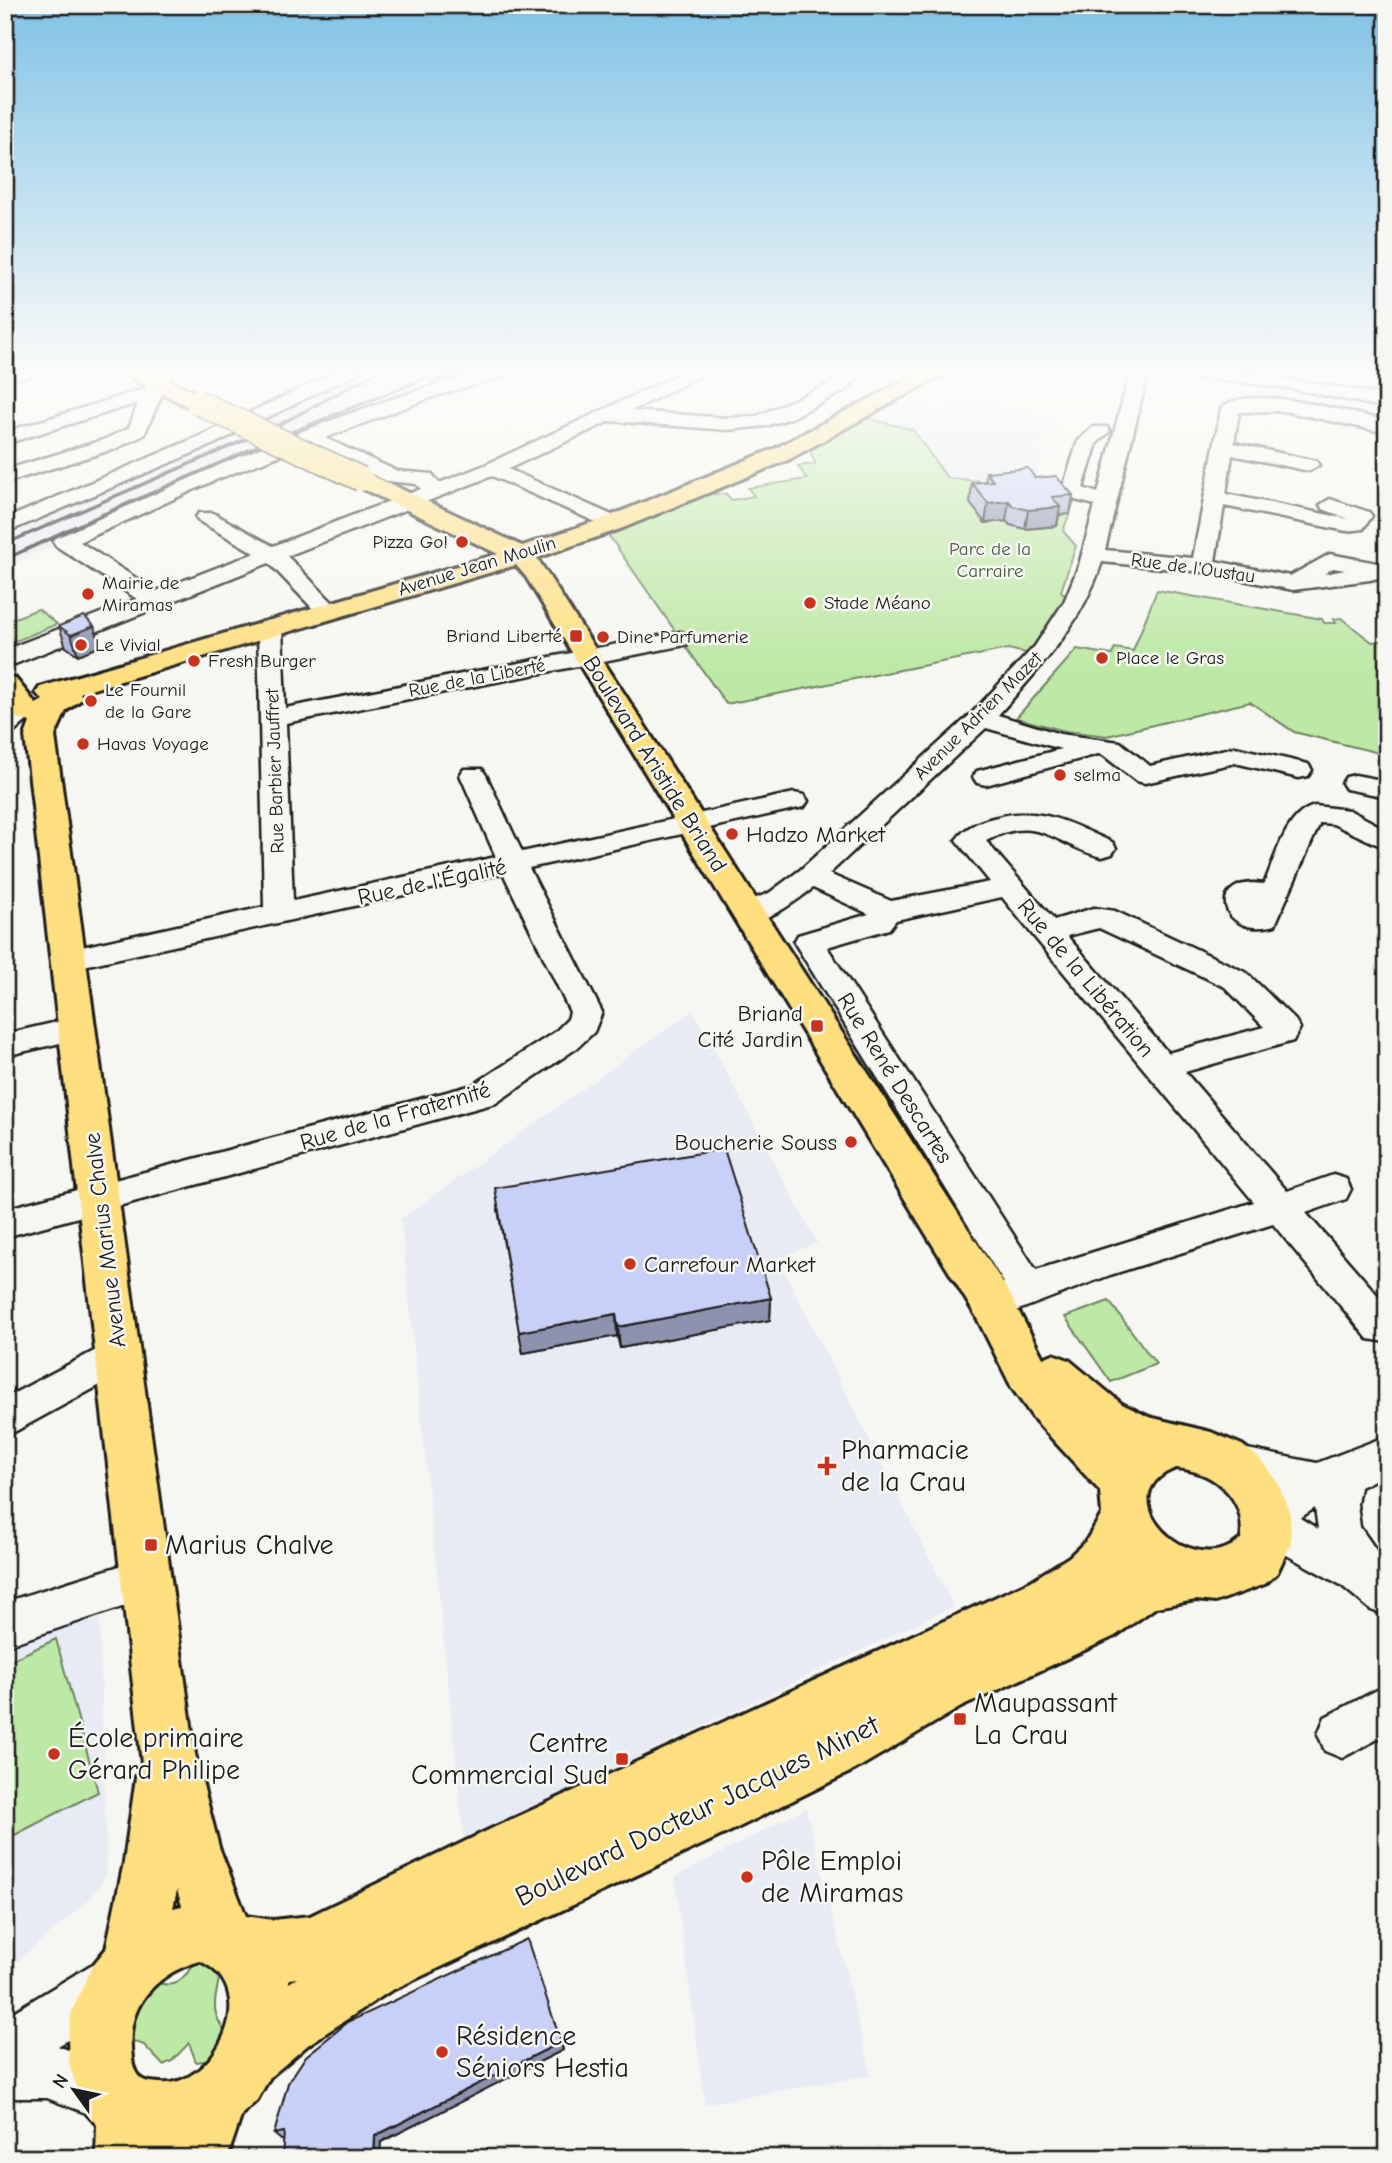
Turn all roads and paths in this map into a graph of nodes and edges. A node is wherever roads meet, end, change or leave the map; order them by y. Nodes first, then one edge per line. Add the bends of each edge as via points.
1 (130, 473) edge
2 (216, 473) edge
3 (348, 473) edge
4 (385, 473) edge
5 (482, 473) edge
6 (501, 473) edge
7 (736, 473) edge
8 (1077, 473) edge
9 (1117, 473) edge
10 (1219, 473) edge
11 (438, 490) junction
12 (1215, 498) junction
13 (407, 501) junction
14 (1107, 501) junction
15 (5, 503) edge
16 (1329, 505) dead end
17 (32, 515) junction
18 (206, 517) dead end
19 (614, 523) junction
20 (5, 527) edge
21 (273, 555) junction
22 (522, 555) junction
23 (1093, 555) junction
24 (1203, 565) junction
25 (1380, 569) edge
26 (154, 600) junction
27 (327, 610) junction
28 (270, 627) junction
29 (680, 639) dead end
30 (589, 657) junction
31 (26, 696) edge
32 (275, 718) junction
33 (981, 719) junction
34 (1094, 747) junction
35 (1299, 770) dead end
36 (473, 775) dead end
37 (986, 777) dead end
38 (1355, 783) dead end
39 (1387, 789) edge
40 (794, 801) dead end
41 (692, 825) junction
42 (1387, 841) edge
43 (1102, 848) dead end
44 (513, 864) junction
45 (810, 877) junction
46 (1008, 887) junction
47 (1274, 895) dead end
48 (887, 911) junction
49 (746, 913) junction
50 (279, 915) junction
51 (1046, 932) junction
52 (70, 959) junction
53 (79, 1028) junction
54 (5, 1045) edge
55 (1213, 1053) joint
56 (1162, 1067) junction
57 (1333, 1189) dead end
58 (100, 1198) junction
59 (1280, 1208) junction
60 (5, 1223) edge
61 (1027, 1288) junction
62 (1002, 1321) junction
63 (1382, 1328) dead end
64 (119, 1355) junction
65 (5, 1419) edge
66 (1176, 1447) junction
67 (1387, 1454) edge
68 (1232, 1465) junction
69 (1329, 1478) junction
70 (1125, 1500) junction
71 (1263, 1533) junction
72 (1195, 1576) junction
73 (145, 1578) junction
74 (1380, 1588) edge
75 (5, 1624) edge
76 (1387, 1708) edge
77 (1342, 1734) dead end
78 (166, 1754) junction
79 (232, 1940) junction
80 (127, 1969) junction
81 (5, 2048) edge
82 (5, 2071) edge
83 (233, 2075) junction
84 (123, 2121) edge
85 (194, 2158) edge

1 - 17 street
2 - 26 street via 64,541
3 - 13 main road, Boulevard Aristide Briand, bridge
4 - 11 street via 425,478 426,484
5 - 11 street
6 - 19 street
7 - 19 main road, Avenue Jean Moulin
8 - 14 street via 1072,490
9 - 14 street, Avenue Adrien Mazet
10 - 12 street
11 - 13 street
12 - 16 street via 1346,526 1356,525 1362,516
12 - 24 street
13 - 21 street
13 - 22 main road, Boulevard Aristide Briand
14 - 23 street, Avenue Adrien Mazet
15 - 17 street
17 - 20 street
18 - 21 street
19 - 22 main road, Avenue Jean Moulin
21 - 26 street
21 - 27 street
22 - 27 main road, Avenue Jean Moulin
22 - 30 main road, Boulevard Aristide Briand
23 - 24 street, Rue de l'Oustau
23 - 33 street, Avenue Adrien Mazet via 1075,602 1044,650
24 - 25 street, Rue de l'Oustau via 1293,583
26 - 31 street
27 - 28 main road, Avenue Jean Moulin
28 - 31 main road, Avenue Jean Moulin via 118,674
28 - 32 street, Rue Barbier Jauffret
29 - 30 street, Rue de la Liberté
30 - 32 street, Rue de la Liberté
30 - 41 main road, Boulevard Aristide Briand
31 - 52 main road, Avenue Marius Chalve via 40,736
32 - 50 street, Rue Barbier Jauffret
33 - 34 street
33 - 45 street, Avenue Adrien Mazet
34 - 35 street via 1117,750 1145,775 1235,755
34 - 37 street
36 - 44 street
38 - 39 street
40 - 41 street, Rue de l'Égalité
41 - 44 street, Rue de l'Égalité
41 - 49 main road, Boulevard Aristide Briand
42 - 47 street via 1339,816 1315,814 1307,820
43 - 46 street via 1041,821 977,833 970,840
44 - 50 street, Rue de l'Égalité
44 - 58 street, Rue de la Fraternité via 586,1012 583,1024 566,1040 484,1094
45 - 48 street
45 - 49 street, Avenue Adrien Mazet via 779,901
46 - 48 street, Rue de la Libération
46 - 51 street, Rue de la Libération
48 - 61 street, Rue René Descartes via 878,922 809,942
49 - 62 main road, Boulevard Aristide Briand
50 - 52 street, Rue de l'Égalité
51 - 55 street via 1104,918 1236,981 1284,1028 1282,1033
51 - 56 street, Rue de la Libération
52 - 53 main road, Avenue Marius Chalve
53 - 54 street
53 - 58 main road, Avenue Marius Chalve
55 - 56 street, Rue de la Libération
56 - 59 street, Rue de la Libération
57 - 59 street
58 - 60 street
58 - 64 main road, Avenue Marius Chalve
59 - 61 street
59 - 63 street, Rue de la Libération
61 - 62 street
62 - 66 main road, Boulevard Aristide Briand via 1105,1419
62 - 70 main road, Boulevard Aristide Briand via 1028,1374
64 - 65 street
64 - 73 main road, Avenue Marius Chalve
66 - 68 main road via 1205,1451
66 - 70 main road via 1158,1450 1131,1468
67 - 69 street
68 - 69 street
68 - 71 main road via 1259,1495
69 - 71 street
69 - 74 street via 1336,1523 1346,1547
70 - 72 main road via 1144,1548 1159,1561
70 - 79 main road, Boulevard Docteur Jacques Minet via 1102,1563 1049,1599 515,1847 314,1946 273,1950
71 - 72 main road via 1234,1574
71 - 74 street via 1347,1563
72 - 83 main road, Boulevard Docteur Jacques Minet via 1145,1585 1097,1618 942,1688 836,1749 323,1994 276,2028
73 - 75 street
73 - 78 main road, Avenue Marius Chalve
76 - 77 street
78 - 79 main road, Avenue Marius Chalve via 190,1847
78 - 80 main road, Avenue Marius Chalve via 153,1862
79 - 80 main road via 201,1931 178,1934 154,1945
79 - 83 main road via 253,1961 263,2004 259,2029
80 - 81 street
80 - 84 main road via 105,2006 97,2039 100,2069
82 - 84 street via 65,2073
83 - 84 main road via 195,2110
83 - 85 main road

